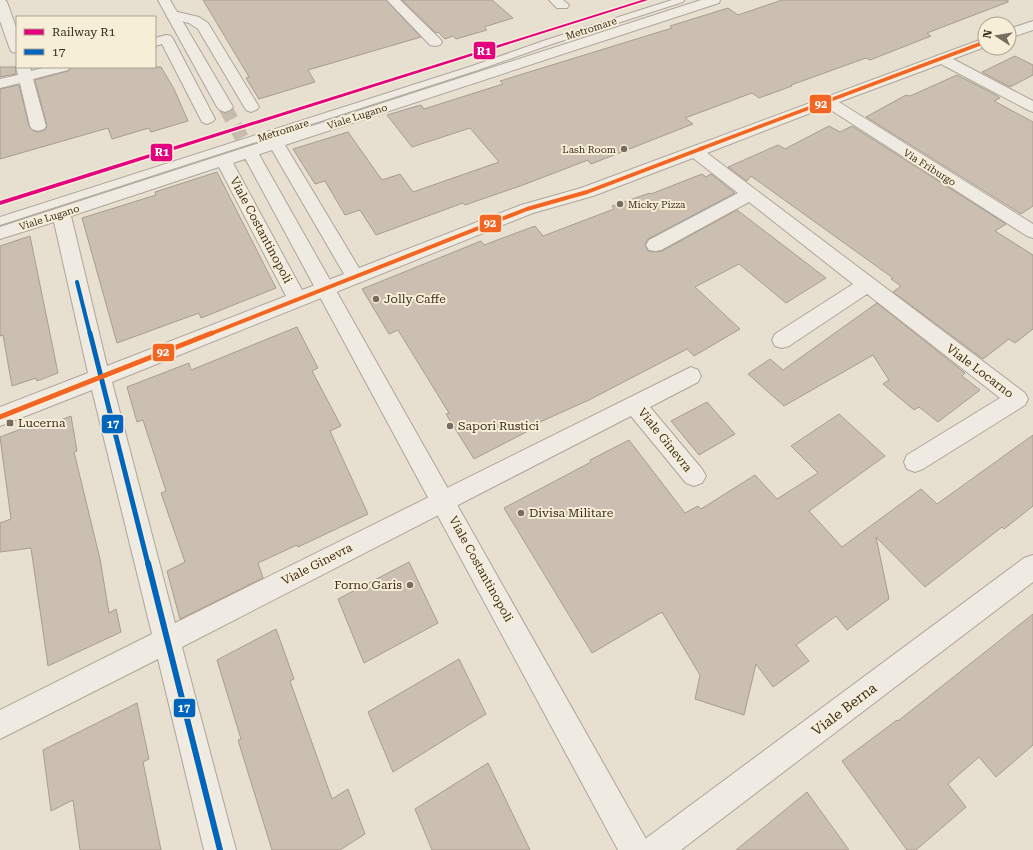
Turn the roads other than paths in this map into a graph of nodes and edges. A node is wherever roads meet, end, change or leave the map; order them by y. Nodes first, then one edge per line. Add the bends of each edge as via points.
1 (164, 0) edge
2 (393, 0) edge
3 (680, 0) edge
4 (714, 0) edge
5 (0, 2) edge
6 (173, 15) junction
7 (1033, 25) edge
8 (1017, 31) edge
9 (156, 42) edge
10 (435, 42) dead end
11 (977, 45) edge
12 (16, 46) edge
13 (941, 58) junction
14 (55, 68) edge
15 (25, 72) edge
16 (0, 84) edge
17 (828, 102) junction
18 (225, 107) tunnel mouth
19 (251, 107) dead end
20 (1033, 108) edge
21 (207, 119) tunnel mouth
22 (38, 126) dead end
23 (276, 143) junction
24 (694, 151) junction
25 (253, 158) tunnel mouth
26 (223, 160) junction
27 (750, 194) junction
28 (61, 213) junction
29 (0, 221) edge
30 (1033, 232) edge
31 (0, 233) edge
32 (655, 245) dead end
33 (355, 277) junction
34 (867, 284) junction
35 (325, 290) junction
36 (298, 300) junction
37 (782, 340) dead end
38 (691, 376) dead end
39 (100, 378) junction
40 (636, 405) junction
41 (0, 417) edge
42 (915, 462) dead end
43 (694, 476) dead end
44 (443, 500) junction
45 (1033, 567) edge
46 (167, 641) junction
47 (0, 725) edge
48 (220, 850) edge
49 (635, 850) edge
50 (656, 850) edge

1 - 6 street
2 - 10 street
3 - 29 lane, Metromare
4 - 23 street, Viale Lugano
5 - 12 street
6 - 18 street
6 - 19 street via 194,20 204,26
7 - 8 street
9 - 21 street via 166,39
11 - 13 street
13 - 17 street
13 - 20 street
14 - 15 street
15 - 16 street
15 - 22 street
17 - 24 street
17 - 30 street, Via Friburgo
23 - 26 street, Viale Lugano
23 - 33 street
24 - 27 street, Viale Locarno
24 - 33 street via 587,192 527,209
25 - 35 street, Viale Costantinopoli
26 - 28 street, Viale Lugano
26 - 36 street, Viale Costantinopoli
27 - 32 street
27 - 34 street, Viale Locarno
28 - 31 street, Viale Lugano
28 - 39 street
33 - 35 street
34 - 37 street
34 - 42 street, Viale Locarno via 1017,399
35 - 36 street
35 - 44 street, Viale Costantinopoli
36 - 39 street
38 - 40 street, Viale Ginevra
39 - 41 street
39 - 46 street
40 - 43 street, Viale Ginevra
40 - 44 street, Viale Ginevra
44 - 46 street, Viale Ginevra
44 - 49 street, Viale Costantinopoli
45 - 50 street, Viale Berna
46 - 47 street, Viale Ginevra
46 - 48 street

